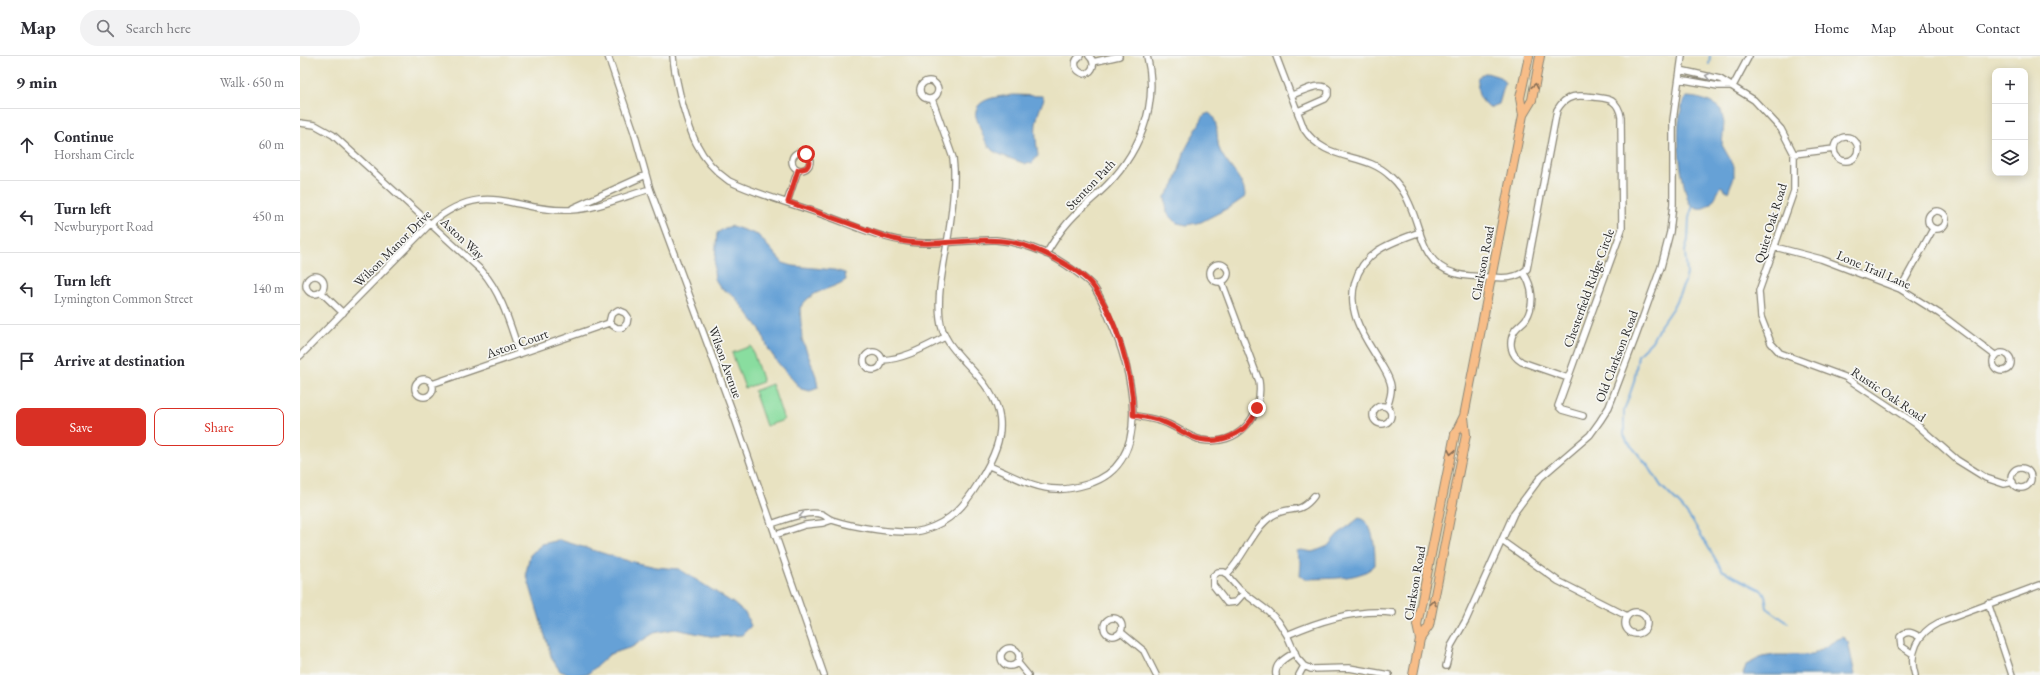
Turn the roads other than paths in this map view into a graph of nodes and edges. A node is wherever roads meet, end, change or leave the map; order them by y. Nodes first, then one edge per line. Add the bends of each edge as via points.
1 (608, 56) edge
2 (673, 56) edge
3 (1080, 56) edge
4 (1089, 56) edge
5 (1119, 56) edge
6 (1147, 56) edge
7 (1276, 56) edge
8 (1529, 56) edge
9 (1540, 56) edge
10 (1682, 56) edge
11 (1749, 56) edge
12 (1094, 62) junction
13 (1680, 70) junction
14 (1679, 79) junction
15 (1733, 86) junction
16 (1292, 95) junction
17 (932, 99) dead end
18 (1298, 111) junction
19 (1523, 115) junction
20 (300, 124) edge
21 (1834, 149) junction
22 (1794, 154) junction
23 (798, 170) dead end
24 (646, 175) junction
25 (650, 189) junction
26 (788, 202) junction
27 (569, 210) junction
28 (431, 223) junction
29 (1933, 229) dead end
30 (1420, 232) junction
31 (947, 244) junction
32 (1775, 247) junction
33 (1046, 254) junction
34 (1523, 272) junction
35 (1491, 277) junction
36 (1222, 282) dead end
37 (1900, 289) junction
38 (322, 292) dead end
39 (344, 313) junction
40 (1761, 317) joint
41 (609, 323) dead end
42 (945, 337) junction
43 (520, 354) junction
44 (300, 356) edge
45 (1996, 356) dead end
46 (882, 360) dead end
47 (1568, 378) junction
48 (432, 384) dead end
49 (1387, 407) dead end
50 (1133, 415) junction
51 (1583, 416) dead end
52 (989, 466) junction
53 (2013, 482) dead end
54 (1314, 496) dead end
55 (832, 520) junction
56 (771, 524) junction
57 (775, 535) junction
58 (1502, 541) junction
59 (1227, 574) junction
60 (2040, 585) edge
61 (1244, 593) junction
62 (1988, 603) junction
63 (1393, 613) dead end
64 (1627, 616) dead end
65 (1121, 632) dead end
66 (1287, 635) junction
67 (1920, 637) junction
68 (1295, 652) junction
69 (1914, 654) junction
70 (1018, 663) dead end
71 (1304, 666) junction
72 (1446, 666) dead end
73 (1369, 673) edge
74 (824, 675) edge
75 (1028, 675) edge
76 (1156, 675) edge
77 (1276, 675) edge
78 (1299, 675) edge
79 (1389, 675) edge
80 (1413, 675) edge
81 (1915, 675) edge
82 (2012, 675) edge

1 - 24 street, Wilson Avenue
2 - 26 street via 673,67 688,126 694,141 710,164 719,175 729,181
3 - 12 street via 1075,66 1081,73 1090,71
4 - 12 street
5 - 12 street
6 - 33 street, Stenton Path via 1152,84 1151,102 1145,126 1135,148 1119,172 1064,227
7 - 16 street
8 - 19 main road, Clarkson Road via 1520,98
19 -> 9 main road, Clarkson Road via 1532,100
10 - 13 street, Old Clarkson Road
11 - 15 street
13 - 14 street, Old Clarkson Road
15 -> 13 street, Quiet Oak Road via 1720,79
14 - 15 street
14 - 58 street, Old Clarkson Road via 1672,120 1673,197 1670,232 1653,290 1609,407 1590,435 1553,465 1530,489 1514,513
15 - 22 street, Quiet Oak Road via 1767,112 1785,136
16 - 18 street
16 - 18 street via 1320,86 1328,89 1325,99
17 - 31 street via 953,158
18 - 30 street via 1304,129 1317,145 1370,164 1390,176 1410,203
19 - 35 main road, Clarkson Road
20 - 28 street, Aston Way via 314,125 334,135
21 - 21 street via 1839,158 1846,161 1854,159 1858,150 1856,143 1848,138 1840,139
21 - 22 street
22 - 32 street, Quiet Oak Road via 1794,191
23 - 26 street
24 - 25 street, Wilson Avenue
24 - 27 street, Wilson Manor Drive
25 - 27 street, Wilson Manor Drive via 590,207
25 - 56 street, Wilson Avenue via 733,412
26 - 31 street via 899,241
27 - 28 street, Wilson Manor Drive via 483,198 460,204 444,212
28 - 39 street, Wilson Manor Drive
28 - 43 street, Aston Way via 490,280
29 - 37 street
30 - 35 street via 1428,254 1434,262 1454,273
30 - 49 street via 1383,246 1368,258 1357,276 1351,297 1354,316 1391,386 1391,397
31 - 33 street via 976,241 1012,242
31 - 42 street via 939,300 940,321
32 - 37 street, Lone Trail Lane via 1821,259
32 - 40 street, Quiet Oak Road via 1760,291
33 - 50 street via 1066,265 1092,285 1101,299 1127,366
34 - 35 street via 1513,278
34 - 47 street via 1529,280 1532,292 1526,318 1512,336 1512,352 1522,362
34 - 47 street, Chesterfield Ridge Circle via 1530,262 1557,110 1561,102 1577,95 1611,100 1621,117 1622,229
35 - 80 main road, Clarkson Road via 1464,416 1455,434 1417,625 1420,640
36 - 50 street via 1259,381 1260,398 1255,415 1245,428 1237,433 1212,441 1192,437 1161,421
37 - 45 street, Lone Trail Lane via 1940,314
38 - 39 street
39 - 44 street, Wilson Manor Drive
40 - 53 street, Rustic Oak Road via 1771,343 1780,353 1845,377 1916,424 1957,460 1980,475 2004,484
41 - 43 street, Aston Court
42 - 46 street via 905,356
42 - 52 street via 989,388 998,408 1001,433
43 - 48 street, Aston Court
47 - 51 street, Chesterfield Ridge Circle via 1558,406 1562,410
50 - 52 street via 1131,432 1123,456 1110,473 1092,483 1067,489 1048,488
52 - 55 street via 961,509 943,523 924,530 909,533
54 - 59 street via 1306,506 1278,512 1264,522 1238,562
55 -> 56 street via 823,514 814,514
55 - 57 street via 805,525
56 - 57 street, Wilson Avenue
57 - 74 street, Wilson Avenue
58 - 64 street via 1558,581
58 - 72 street, Old Clarkson Road via 1451,646
59 - 61 street
59 - 61 street via 1221,571 1215,573 1212,581 1223,598 1227,602 1236,602
60 - 62 street
61 - 66 street via 1268,611
62 - 67 street via 1938,623 1925,630
62 - 82 street
63 - 66 street via 1376,612 1329,619
65 - 76 street via 1144,651
66 - 68 street
67 - 69 street
67 - 69 street via 1909,632 1900,637 1901,646
68 - 71 street
68 - 77 street via 1278,664
69 - 81 street via 1912,661
70 - 75 street
71 - 73 street via 1321,670 1340,668
71 - 78 street
73 - 79 street

